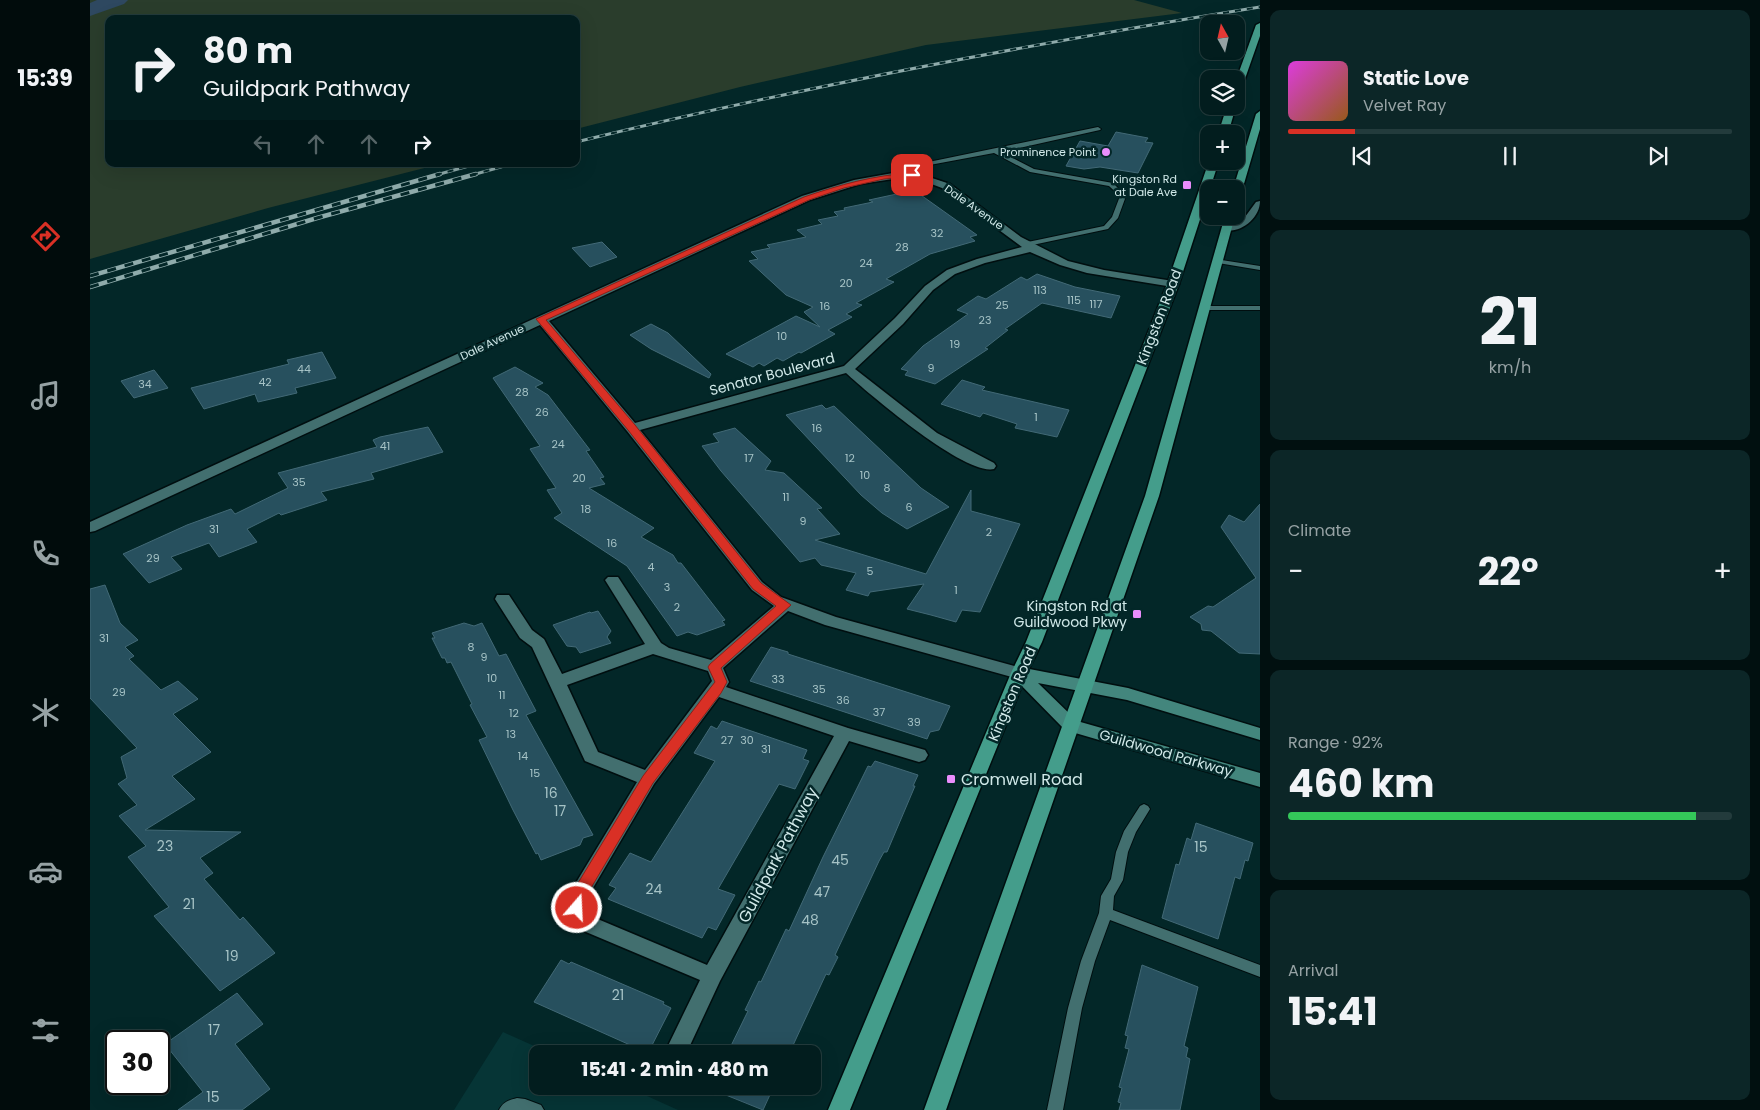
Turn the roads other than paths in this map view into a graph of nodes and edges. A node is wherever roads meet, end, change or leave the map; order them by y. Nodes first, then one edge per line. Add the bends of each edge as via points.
1 (1260, 25) edge
2 (1244, 70) edge
3 (1260, 114) edge
4 (1098, 130) dead end
5 (995, 151) junction
6 (1211, 170) edge
7 (912, 175) junction
8 (1240, 180) edge
9 (1260, 204) edge
10 (1245, 220) edge
11 (1227, 225) edge
12 (1029, 246) junction
13 (1218, 261) junction
14 (1260, 268) edge
15 (1173, 284) junction
16 (1205, 308) junction
17 (1260, 308) edge
18 (541, 319) junction
19 (848, 369) junction
20 (632, 428) junction
21 (989, 466) dead end
22 (90, 528) edge
23 (613, 580) dead end
24 (503, 599) dead end
25 (785, 605) junction
26 (655, 647) junction
27 (714, 667) junction
28 (1019, 674) junction
29 (557, 682) junction
30 (1084, 685) junction
31 (716, 690) junction
32 (1071, 726) junction
33 (844, 733) junction
34 (1260, 734) edge
35 (920, 755) dead end
36 (648, 780) junction
37 (1260, 780) edge
38 (1144, 809) dead end
39 (1106, 913) junction
40 (1260, 970) edge
41 (712, 976) junction
42 (679, 1045) edge
43 (507, 1110) edge
44 (536, 1110) edge
45 (839, 1110) edge
46 (935, 1110) edge
47 (1055, 1110) edge

1 - 2 main road
3 - 8 main road
4 - 5 lane
5 - 7 lane via 916,166
5 - 12 lane via 1032,171 1111,184 1123,196 1115,218 1106,228
6 - 15 main road, Kingston Road
7 - 12 street, Dale Avenue via 946,186
7 - 18 street, Dale Avenue via 842,186 806,198
9 - 10 street
11 - 13 main road
12 - 15 street, Dale Avenue via 1063,263 1106,274
12 - 19 street, Senator Boulevard via 951,272 929,288
13 - 14 lane
13 - 16 main road
15 - 28 main road, Kingston Road
16 - 17 lane
16 - 30 main road via 1152,496
18 - 20 street
18 - 22 street, Dale Avenue
19 - 20 street, Senator Boulevard
19 - 21 street via 931,436
20 - 25 street via 757,586
23 - 26 street
24 - 29 street via 526,634 538,643
25 - 27 street
25 - 28 street
26 - 27 street
26 - 29 street
27 - 31 street via 721,682
28 - 30 street
28 - 32 street
28 - 45 main road, Kingston Road
29 - 36 street via 591,756
30 - 32 main road
30 - 34 street via 1128,694
31 - 33 street
31 - 36 street
32 - 37 street, Guildwood Parkway
32 - 46 main road
33 - 35 street
33 - 41 street, Guildpark Pathway
36 - 41 street via 581,892 577,908 583,920 593,926
38 - 39 lane via 1127,838 1117,880 1108,896
39 - 40 lane
39 - 47 lane via 1096,934 1080,989
41 - 42 street, Guildpark Pathway
43 - 44 lane via 524,1105

